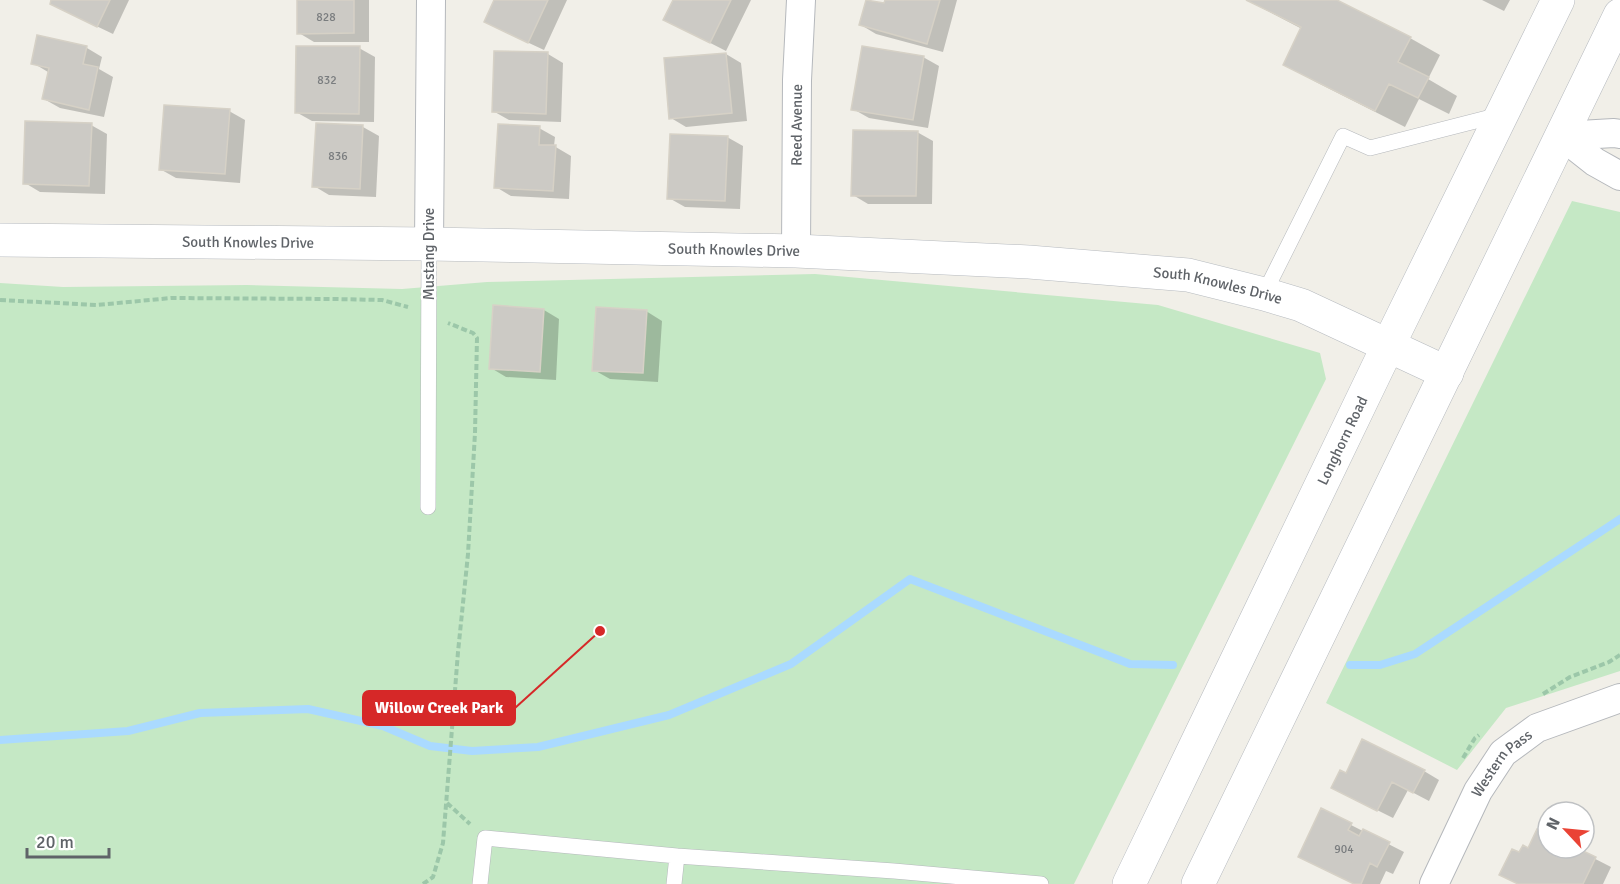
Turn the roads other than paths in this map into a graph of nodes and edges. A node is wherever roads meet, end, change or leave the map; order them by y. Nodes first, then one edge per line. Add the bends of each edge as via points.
1 (431, 0) edge
2 (801, 0) edge
3 (1558, 0) edge
4 (1620, 15) edge
5 (1502, 114) junction
6 (1620, 134) edge
7 (1562, 136) junction
8 (1620, 176) edge
9 (0, 240) edge
10 (429, 244) junction
11 (796, 251) junction
12 (1264, 294) junction
13 (1388, 346) junction
14 (1447, 373) junction
15 (428, 507) dead end
16 (1620, 698) edge
17 (677, 856) junction
18 (480, 884) edge
19 (674, 884) edge
20 (1041, 884) edge
21 (1129, 884) edge
22 (1198, 884) edge
23 (1434, 884) edge

1 - 10 street, Mustang Drive
2 - 11 street, Reed Avenue
3 - 5 main road, Longhorn Road
4 - 7 main road
5 - 12 lane via 1370,148 1343,136
5 - 13 main road, Longhorn Road
6 - 7 street
7 - 8 street
7 - 14 main road
9 - 10 main road, South Knowles Drive
10 - 11 main road, South Knowles Drive
10 - 15 lane, Mustang Drive
11 - 12 main road, South Knowles Drive via 1029,262 1188,275
12 - 13 main road, South Knowles Drive via 1300,305
13 - 14 main road, South Knowles Drive
13 - 21 main road, Longhorn Road
14 - 22 main road
16 - 23 street, Western Pass via 1537,728 1503,753 1478,791
17 - 18 lane via 485,838
17 - 19 lane
17 - 20 lane

